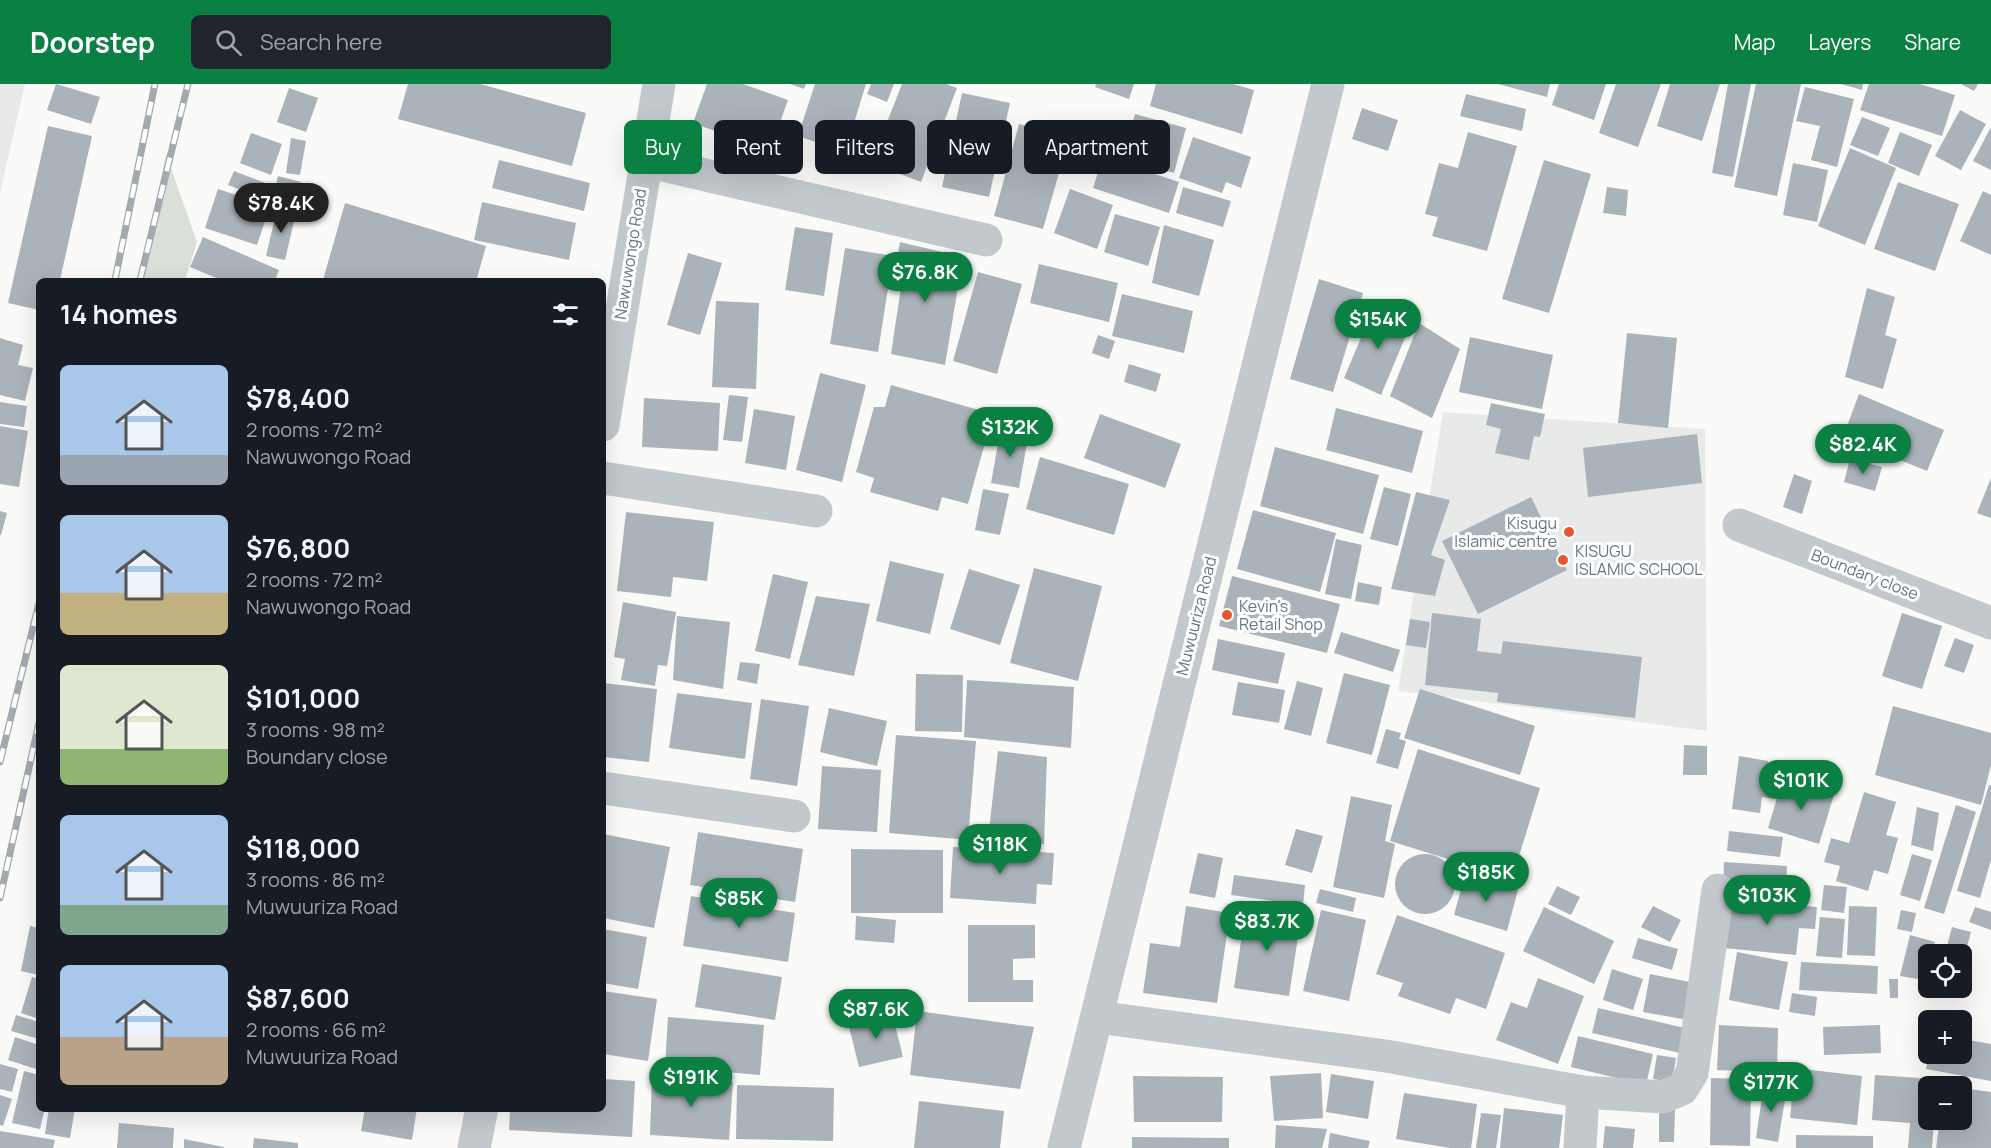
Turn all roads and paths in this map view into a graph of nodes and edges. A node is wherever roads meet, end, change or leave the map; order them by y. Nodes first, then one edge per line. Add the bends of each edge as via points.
1 (659, 84) edge
2 (1328, 84) edge
3 (652, 120) edge
4 (643, 174) edge
5 (701, 174) edge
6 (986, 240) dead end
7 (606, 406) edge
8 (606, 478) edge
9 (816, 511) dead end
10 (1739, 525) dead end
11 (1991, 623) edge
12 (606, 788) edge
13 (794, 816) dead end
14 (1718, 890) dead end
15 (1097, 1017) junction
16 (1583, 1092) junction
17 (481, 1112) edge
18 (474, 1148) edge
19 (1065, 1148) edge
20 (1580, 1148) edge

1 - 3 street, Nawuwongo Road
2 - 15 street, Muwuuriza Road
4 - 7 street, Nawuwongo Road
5 - 6 street
8 - 9 street
10 - 11 street, Boundary close
12 - 13 street
14 - 16 street via 1692,1073 1682,1089 1663,1097
15 - 16 street via 1386,1056
15 - 19 street, Muwuuriza Road
16 - 20 street
17 - 18 street

